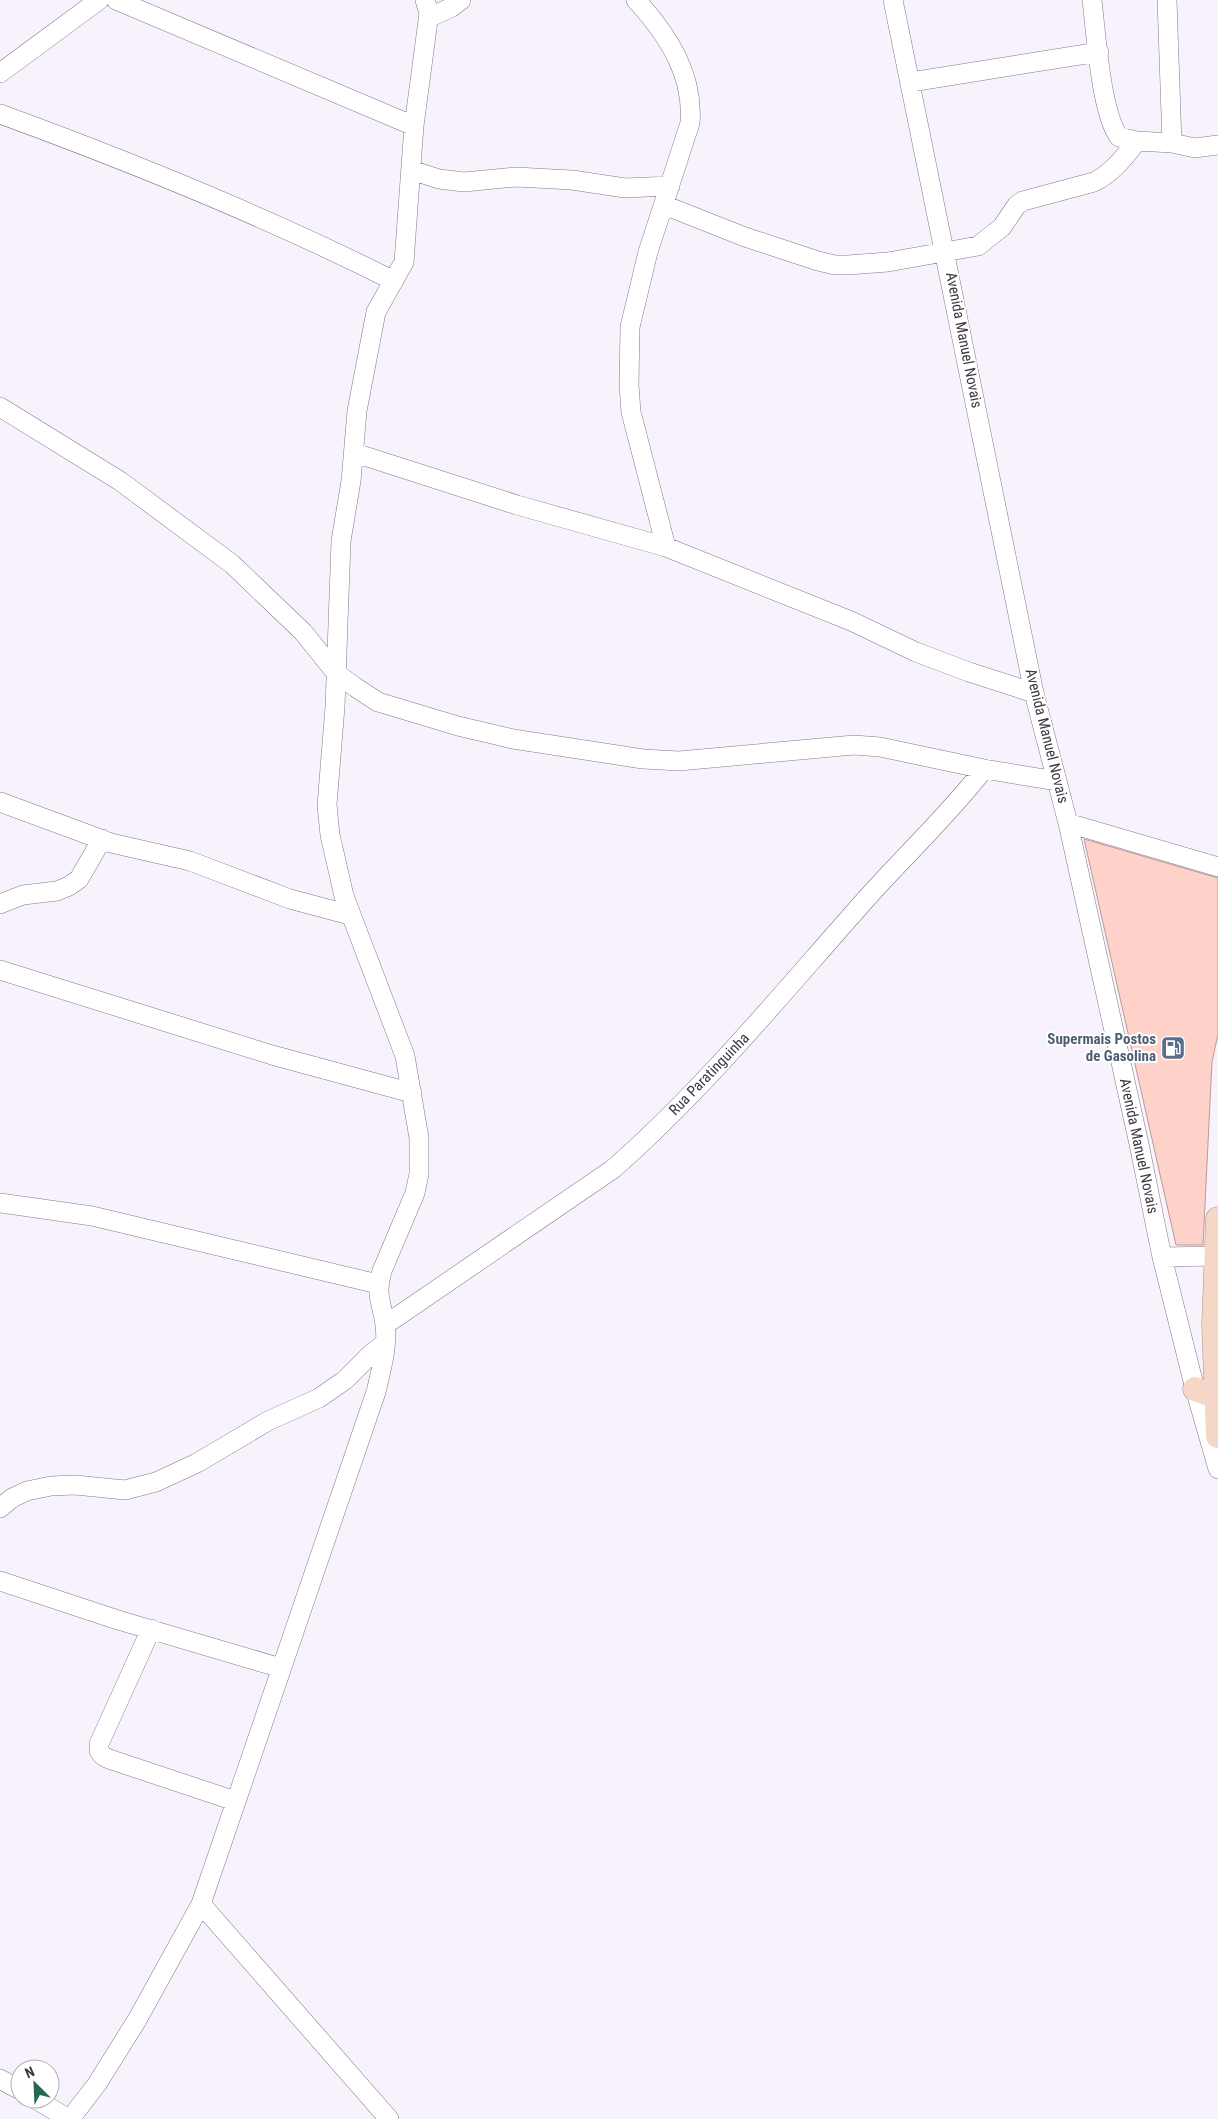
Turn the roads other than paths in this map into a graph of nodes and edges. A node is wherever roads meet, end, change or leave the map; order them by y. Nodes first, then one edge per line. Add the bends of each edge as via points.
1 (99, 0) edge
2 (116, 0) edge
3 (461, 0) edge
4 (636, 0) edge
5 (893, 0) edge
6 (1092, 0) edge
7 (1166, 0) edge
8 (427, 9) edge
9 (1099, 52) junction
10 (0, 73) edge
11 (911, 82) junction
12 (0, 114) edge
13 (414, 126) junction
14 (1137, 142) junction
15 (1172, 143) junction
16 (1218, 144) edge
17 (411, 170) junction
18 (670, 186) junction
19 (664, 205) junction
20 (946, 251) junction
21 (394, 281) junction
22 (0, 407) edge
23 (354, 452) junction
24 (666, 547) junction
25 (336, 672) junction
26 (1034, 693) junction
27 (984, 769) junction
28 (1057, 781) junction
29 (0, 802) edge
30 (1068, 823) junction
31 (102, 839) junction
32 (1218, 867) edge
33 (0, 904) edge
34 (350, 915) junction
35 (0, 970) edge
36 (412, 1093) junction
37 (0, 1203) edge
38 (1218, 1220) edge
39 (1216, 1256) junction
40 (1162, 1257) junction
41 (378, 1284) junction
42 (385, 1334) junction
43 (1205, 1388) junction
44 (1218, 1436) edge
45 (1218, 1469) edge
46 (0, 1508) edge
47 (0, 1581) edge
48 (151, 1629) junction
49 (282, 1668) junction
50 (235, 1801) junction
51 (201, 1904) junction
52 (52, 2109) edge
53 (70, 2119) edge
54 (389, 2119) edge

1 - 10 street
2 - 13 street
3 - 8 street via 452,7
4 - 18 street via 655,20 675,53 683,69 692,105 690,124
5 - 11 street, Avenida Manuel Novais
6 - 9 street
7 - 15 street
8 - 13 street
9 - 11 street
9 - 14 street via 1106,104 1114,130 1120,137
11 - 20 street, Avenida Manuel Novais
12 - 21 street via 280,226
13 - 17 street
14 - 15 street
14 - 20 street via 1094,182 1023,200 1002,227 985,242
15 - 16 street via 1195,148
17 - 18 street via 464,182 516,177 572,180 625,188
17 - 21 street via 404,262
18 - 19 street
19 - 20 street via 745,237 835,265 888,262
19 - 24 street via 648,252 630,327 629,384 631,412
20 - 26 street, Avenida Manuel Novais
21 - 23 street via 376,312
22 - 25 street via 120,482 232,564 303,632
23 - 24 street via 516,505
23 - 25 street via 341,541
24 - 26 street via 916,652
25 - 27 street via 378,702 458,726 512,739 643,760 679,761 854,745 890,748
25 - 34 street via 328,820
26 - 28 street, Avenida Manuel Novais
27 - 28 street
27 - 42 street, Rua Paratinguinha via 745,1037 638,1146 599,1178 477,1260
28 - 30 street, Avenida Manuel Novais
29 - 31 street
30 - 32 street
30 - 40 street, Avenida Manuel Novais
31 - 33 street via 79,879 69,886 57,891 22,895
31 - 34 street via 190,861 290,899
34 - 36 street via 405,1056
35 - 36 street via 272,1055
36 - 41 street via 419,1138 419,1174 415,1193
37 - 41 street via 92,1216
38 - 39 main road
39 - 40 street
39 - 43 main road via 1214,1325
40 - 43 street, Avenida Manuel Novais
41 - 42 street
42 - 46 street, Rua Paratinguinha via 345,1380 319,1398 268,1421 197,1463 156,1482 132,1490 51,1486 27,1491
42 - 49 street via 376,1392
43 - 44 main road
43 - 45 street, Avenida Manuel Novais
47 - 48 street
48 - 49 street
48 - 50 street via 108,1722 99,1751 109,1759
49 - 50 street
50 - 51 street
51 - 53 street via 137,2020 97,2084
51 - 54 street
52 - 53 street

